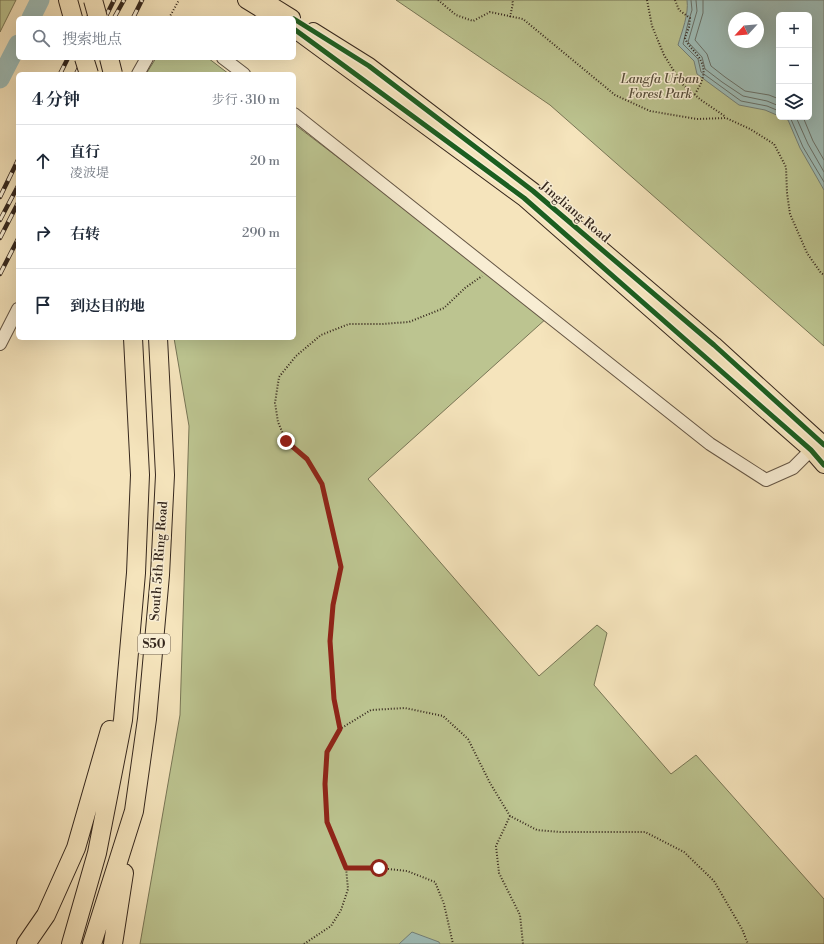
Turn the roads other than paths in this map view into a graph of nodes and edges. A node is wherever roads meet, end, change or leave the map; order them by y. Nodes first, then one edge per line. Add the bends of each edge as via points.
1 (68, 0) edge
2 (93, 0) edge
3 (246, 0) edge
4 (263, 0) edge
5 (72, 16) edge
6 (97, 16) edge
7 (273, 16) edge
8 (288, 16) edge
9 (296, 21) edge
10 (296, 31) edge
11 (85, 60) edge
12 (110, 60) edge
13 (146, 60) edge
14 (226, 60) edge
15 (88, 72) edge
16 (112, 72) edge
17 (139, 72) edge
18 (242, 72) edge
19 (296, 116) edge
20 (16, 313) edge
21 (133, 340) edge
22 (158, 340) edge
23 (0, 344) edge
24 (820, 447) edge
25 (824, 465) edge
26 (128, 670) junction
27 (134, 811) junction
28 (26, 944) edge
29 (71, 944) edge
30 (92, 944) edge
31 (113, 944) edge

1 - 5 highway
2 - 6 highway, bridge
3 - 7 main road
4 - 8 main road, Jingliang Road
9 - 24 main road, Jingliang Road via 369,66 533,191 714,345
10 - 24 main road, Jingliang Road via 524,198
11 - 15 highway, bridge
12 - 16 highway, bridge
13 - 17 street
14 - 18 street
19 - 24 street via 710,444 766,480 793,468
20 - 23 street
21 - 26 highway, South 5th Ring Road / S50 via 140,475 136,573
22 - 27 highway, South 5th Ring Road / S50 via 165,476 160,575 148,711
24 - 25 main road, Jingliang Road
26 - 28 highway via 76,848 46,915
26 - 29 highway, South 5th Ring Road / S50 via 123,720 97,853
27 - 30 highway, South 5th Ring Road / S50
27 - 31 highway

